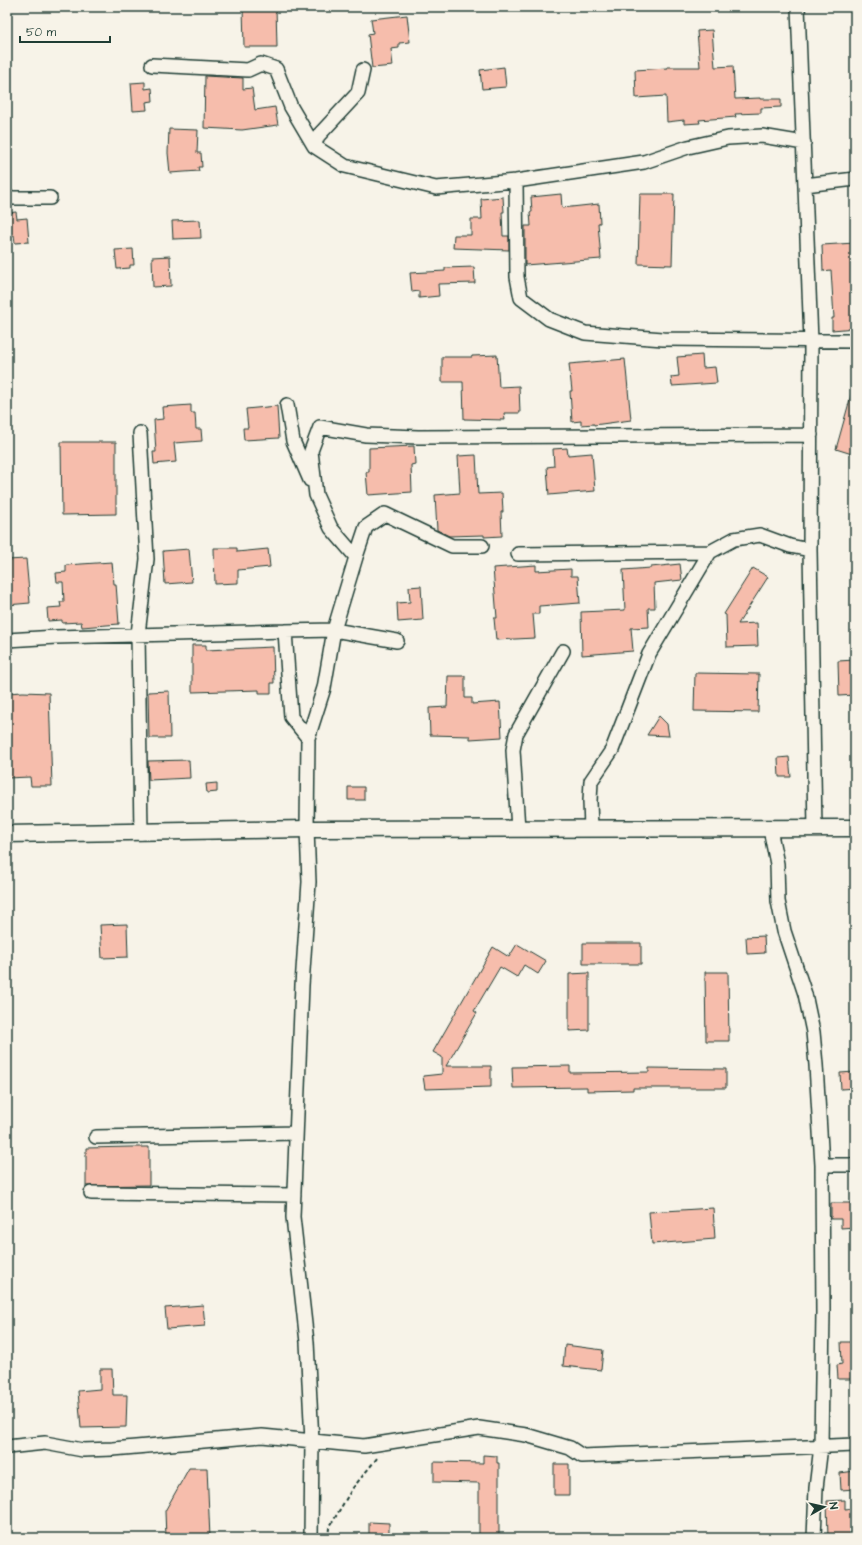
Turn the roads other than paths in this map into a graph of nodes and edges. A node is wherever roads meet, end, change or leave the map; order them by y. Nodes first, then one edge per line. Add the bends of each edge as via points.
1 (798, 7) edge
2 (152, 65) dead end
3 (363, 70) dead end
4 (804, 143) junction
5 (314, 146) junction
6 (855, 179) edge
7 (516, 181) junction
8 (805, 185) junction
9 (7, 198) edge
10 (50, 198) dead end
11 (811, 341) junction
12 (855, 341) edge
13 (288, 405) dead end
14 (140, 432) dead end
15 (811, 435) junction
16 (316, 495) junction
17 (482, 546) dead end
18 (810, 550) junction
19 (710, 552) junction
20 (518, 554) dead end
21 (356, 557) junction
22 (334, 630) junction
23 (285, 631) junction
24 (138, 634) junction
25 (7, 640) edge
26 (397, 641) dead end
27 (563, 651) dead end
28 (308, 738) junction
29 (815, 828) junction
30 (855, 828) edge
31 (306, 829) junction
32 (518, 829) junction
33 (591, 829) junction
34 (770, 829) junction
35 (141, 832) junction
36 (7, 834) edge
37 (296, 1133) junction
38 (96, 1137) dead end
39 (822, 1165) junction
40 (855, 1165) edge
41 (91, 1193) dead end
42 (294, 1195) junction
43 (312, 1441) junction
44 (855, 1445) edge
45 (821, 1446) junction
46 (7, 1447) edge
47 (311, 1538) edge
48 (814, 1538) edge

1 - 4 street
2 - 5 street via 248,70 261,64 276,69 291,107
3 - 5 street via 358,93 318,136
4 - 7 street via 762,136 728,138 688,147 644,162
4 - 8 street
5 - 7 street via 345,166 436,188
6 - 8 street
7 - 11 street via 517,277 521,298 549,319 585,333 663,339
8 - 11 street
9 - 10 street
11 - 12 street
11 - 15 street
13 - 16 street via 293,441
14 - 24 street via 147,559
15 - 16 street via 418,437 366,435 320,427 311,451
15 - 18 street
16 - 21 street via 331,528
17 - 21 street via 452,546 385,514 366,527
18 - 19 street via 760,535 734,538
18 - 29 street
19 - 20 street
19 - 33 street via 649,654 612,750 591,781
21 - 22 street
22 - 23 street
22 - 26 street
22 - 28 street via 324,688
23 - 24 street
23 - 28 street via 291,717
24 - 25 street
24 - 35 street
27 - 32 street via 516,734 513,750
28 - 31 street
29 - 30 street
29 - 34 street
31 - 32 street
31 - 35 street
31 - 37 street via 309,882
32 - 33 street
33 - 34 street
34 - 39 street via 777,864 778,901 784,931 805,994 813,1032
35 - 36 street
37 - 38 street
37 - 42 street
39 - 40 street
39 - 45 street
41 - 42 street
42 - 43 street via 293,1217 306,1342
43 - 45 street via 364,1446 479,1428 526,1435 570,1448 582,1456
43 - 46 street via 262,1436 113,1449 83,1450 45,1443
43 - 47 street
44 - 45 street
45 - 48 street

